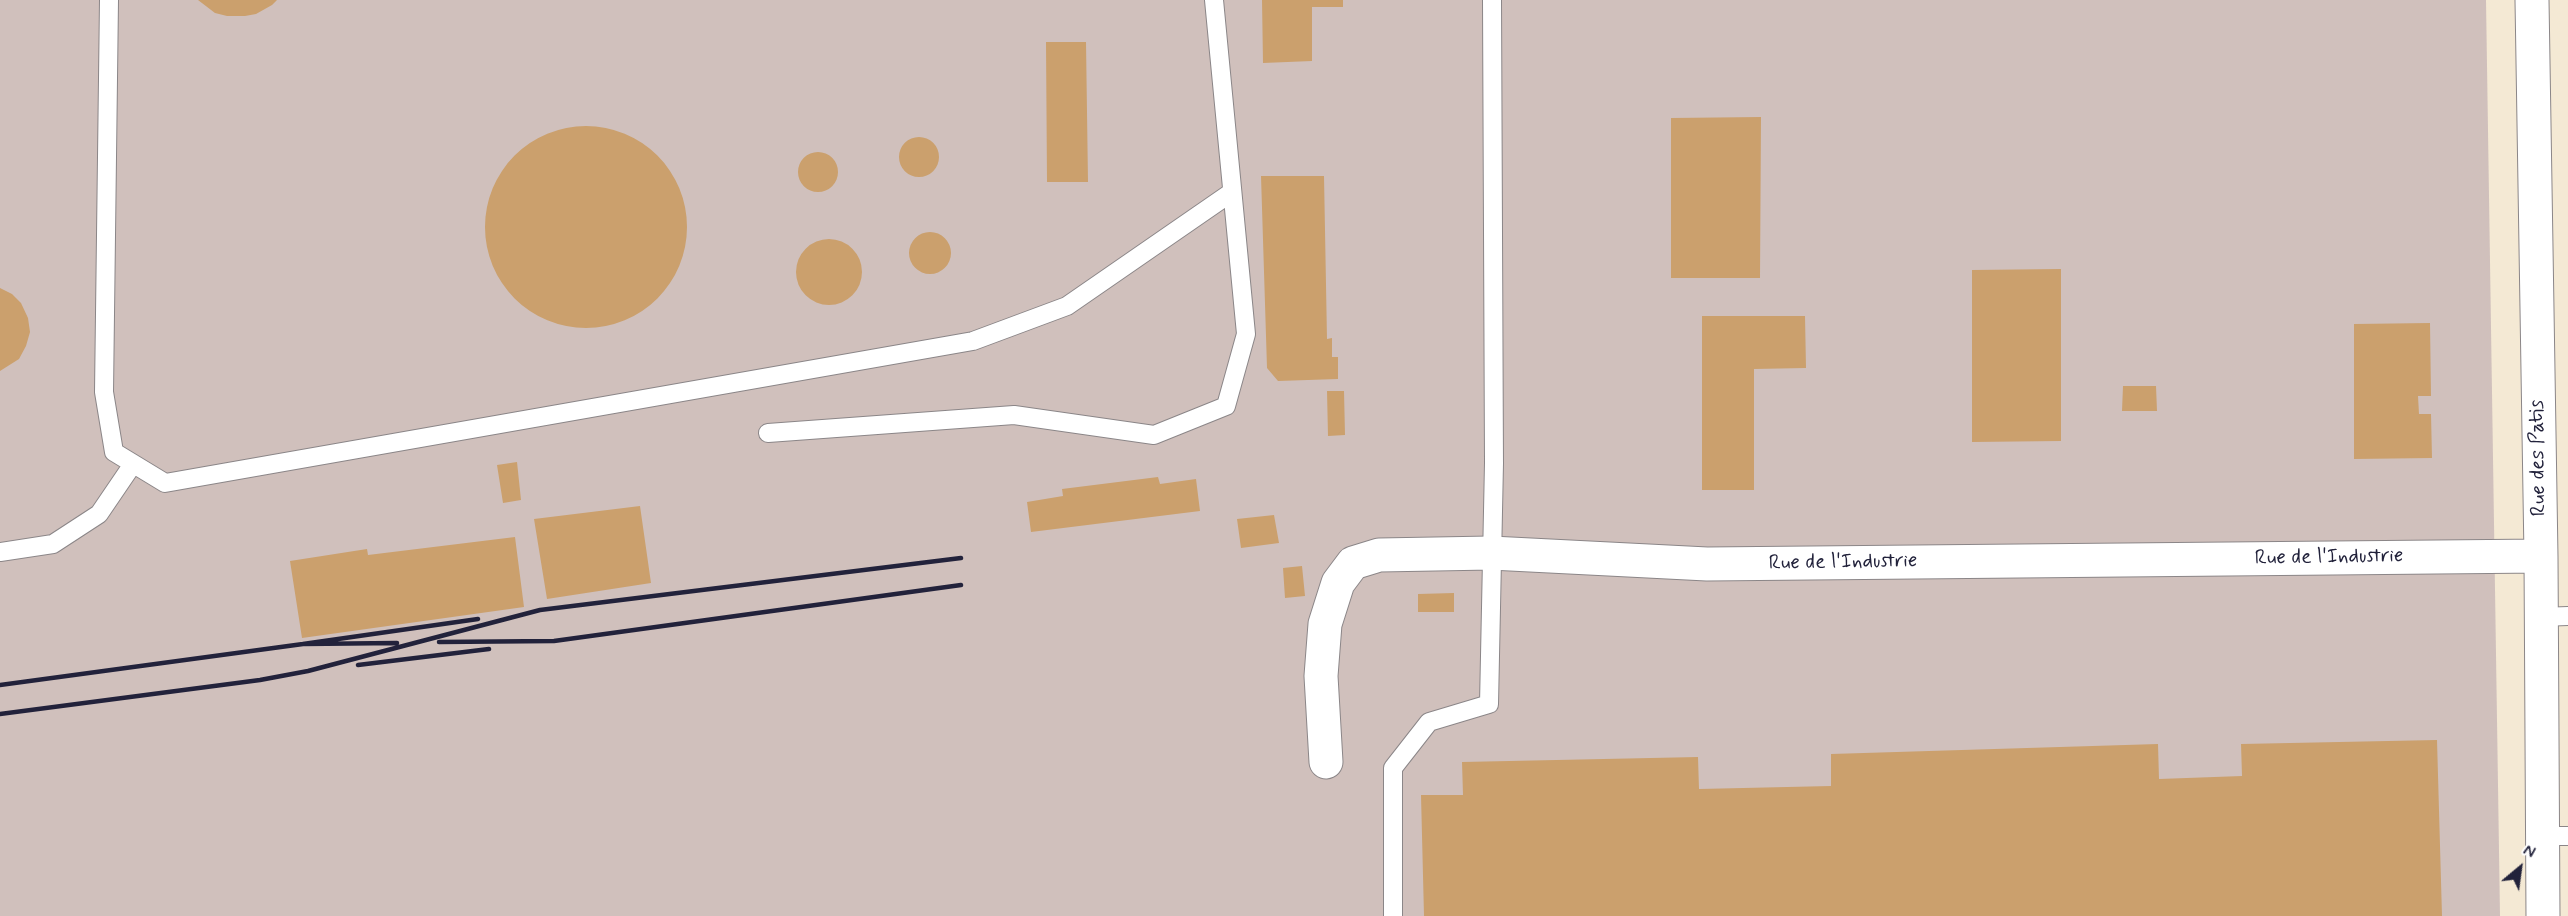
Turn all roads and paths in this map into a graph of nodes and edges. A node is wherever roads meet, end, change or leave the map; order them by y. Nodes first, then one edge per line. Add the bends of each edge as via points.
1 (109, 0) edge
2 (1214, 0) edge
3 (1492, 0) edge
4 (2532, 0) edge
5 (1232, 192) junction
6 (768, 433) dead end
7 (133, 464) junction
8 (0, 552) edge
9 (1491, 553) junction
10 (2541, 556) junction
11 (2555, 617) edge
12 (1326, 762) dead end
13 (2556, 836) edge
14 (1393, 916) edge
15 (2543, 916) edge

1 - 7 lane via 104,392 114,452
2 - 5 lane
3 - 9 lane
4 - 10 street, Rue des Patis
5 - 6 lane via 1246,334 1226,406 1154,435 1014,415
5 - 7 lane via 1067,306 973,341 165,483
7 - 8 lane via 99,514 53,544
9 - 10 street, Rue de l'Industrie via 1707,564
9 - 12 street, Rue de l'Industrie via 1379,555 1353,563 1338,583 1324,624 1321,676
9 - 14 lane via 1489,704 1429,722 1393,768
10 - 11 street, Rue des Patis
11 - 13 street, Rue des Patis
13 - 15 street, Rue des Patis

